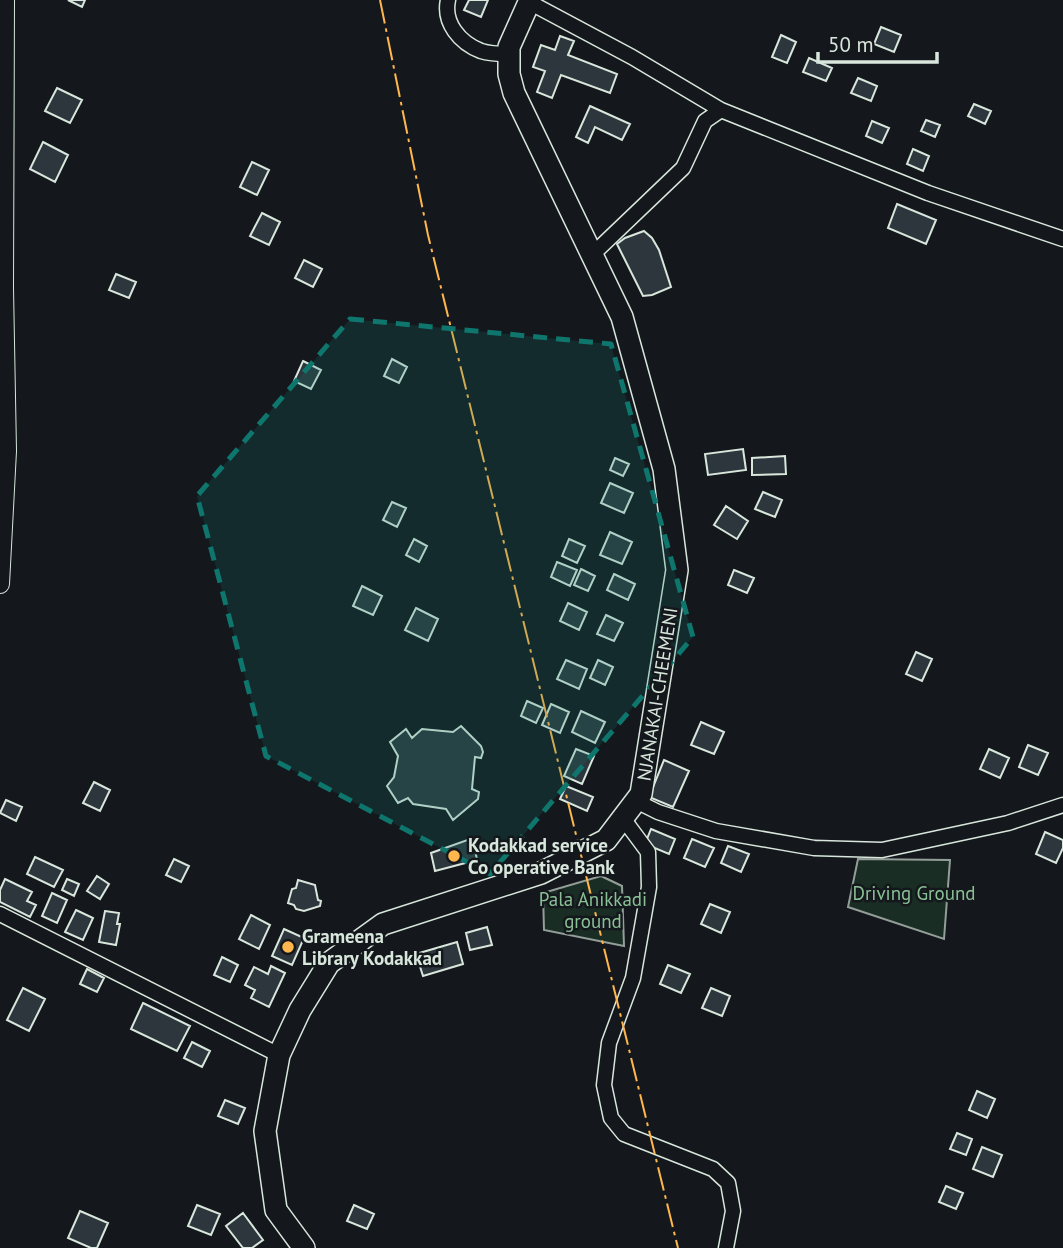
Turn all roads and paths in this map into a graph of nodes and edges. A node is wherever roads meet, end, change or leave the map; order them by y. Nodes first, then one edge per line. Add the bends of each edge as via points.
1 (5, 0) edge
2 (449, 0) edge
3 (529, 1) edge
4 (509, 54) junction
5 (721, 110) junction
6 (1063, 239) edge
7 (593, 254) junction
8 (0, 584) edge
9 (1063, 805) edge
10 (629, 809) junction
11 (0, 914) edge
12 (279, 1055) junction
13 (304, 1248) edge
14 (726, 1248) edge

1 - 8 street via 7,451
2 - 4 street via 447,18 468,45
3 - 4 main road, NJANAKAI-CHEEMENI
3 - 5 street
4 - 7 main road, NJANAKAI-CHEEMENI via 514,93
5 - 6 street via 928,193
5 - 7 street via 705,121 683,168
7 - 10 main road, NJANAKAI-CHEEMENI via 622,317 664,470 677,570 641,794
9 - 10 street via 1008,823 882,850 814,848 716,831 658,812
10 - 12 main road, NJANAKAI-CHEEMENI via 606,840 541,873 383,924 329,963
10 - 14 street via 648,852 649,887 633,978 609,1043 604,1085 611,1118 624,1134 713,1169 728,1183 733,1211
11 - 12 street
12 - 13 main road, NJANAKAI-CHEEMENI via 265,1131 275,1210

